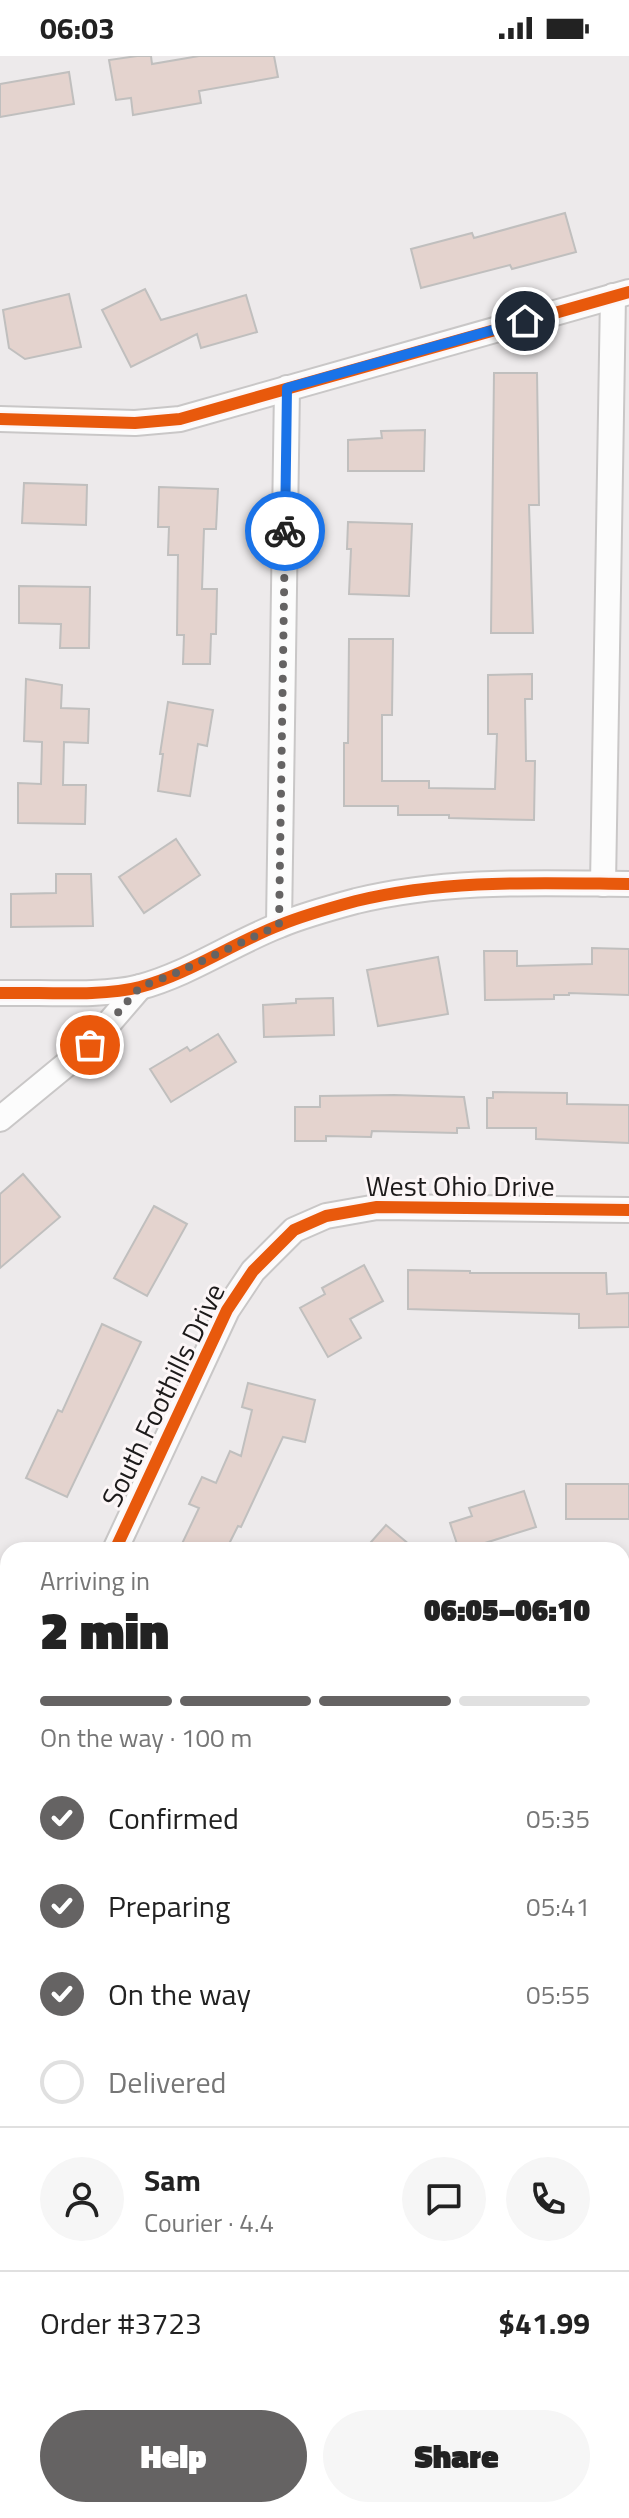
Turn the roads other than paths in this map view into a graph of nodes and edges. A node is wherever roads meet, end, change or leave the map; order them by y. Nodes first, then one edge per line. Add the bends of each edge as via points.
1 (621, 294) edge
2 (287, 388) junction
3 (0, 419) edge
4 (603, 884) junction
5 (629, 884) edge
6 (279, 925) junction
7 (140, 987) junction
8 (0, 993) edge
9 (0, 1119) edge
10 (629, 1210) edge
11 (294, 1230) joint
12 (119, 1542) edge

1 - 2 street
1 - 4 street
2 - 3 street via 158,422
2 - 6 street
4 - 5 street
4 - 6 street via 448,885 354,902
6 - 7 street
7 - 8 street
7 - 9 street via 90,1045
10 - 11 street, West Ohio Drive via 377,1207 326,1216
11 - 12 street, South Foothills Drive via 253,1271 227,1310

